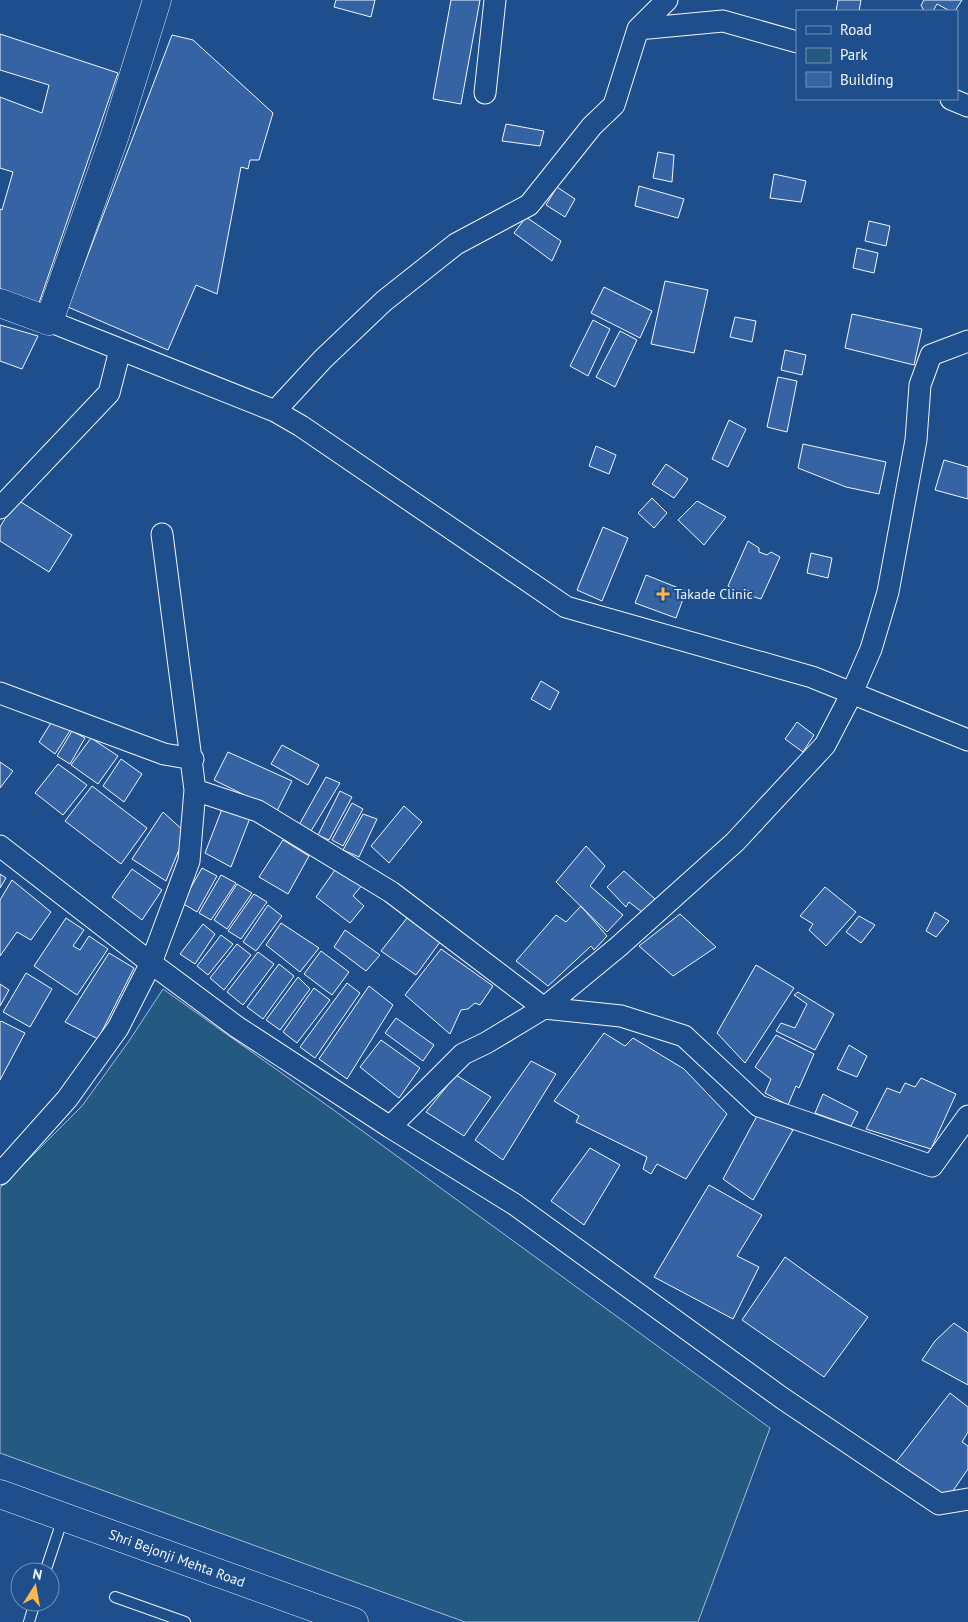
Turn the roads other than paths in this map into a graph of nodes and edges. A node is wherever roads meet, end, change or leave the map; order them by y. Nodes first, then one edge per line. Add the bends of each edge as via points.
1 (157, 0) edge
2 (494, 0) edge
3 (667, 0) edge
4 (638, 30) junction
5 (796, 42) edge
6 (485, 93) dead end
7 (953, 100) edge
8 (968, 106) edge
9 (0, 303) edge
10 (49, 322) junction
11 (968, 341) edge
12 (120, 350) junction
13 (275, 412) junction
14 (0, 508) edge
15 (162, 534) dead end
16 (0, 693) edge
17 (851, 695) junction
18 (968, 740) edge
19 (193, 759) junction
20 (195, 790) junction
21 (0, 846) edge
22 (151, 963) junction
23 (544, 1008) junction
24 (968, 1116) edge
25 (390, 1127) junction
26 (0, 1174) edge
27 (0, 1494) edge
28 (965, 1501) edge
29 (64, 1517) junction
30 (48, 1562) edge
31 (115, 1597) dead end
32 (185, 1622) edge
33 (354, 1622) edge

1 - 10 street via 115,135
2 - 6 street
3 - 4 street
4 - 5 street via 723,21
4 - 13 street via 614,105 592,126 529,205 456,244 384,301 323,359
7 - 8 street
9 - 10 street
10 - 12 street
11 - 17 street via 931,356 920,385 916,440 888,592 871,649
12 - 13 street
12 - 14 street via 109,392
13 - 17 street via 301,426 566,607 812,677
15 - 19 street
16 - 19 street via 164,754
17 - 18 street
17 - 23 street via 825,745 735,842 618,947
19 - 20 street
20 - 22 street via 189,861
20 - 23 street via 258,811 392,892
21 - 22 street
22 - 25 street via 237,1027
22 - 26 street via 113,1036 67,1099
23 - 24 street via 620,1016 684,1036 759,1106 932,1166
23 - 25 street via 463,1054
25 - 28 street via 514,1204 782,1398 939,1504
27 - 29 street, Shri Bejonji Mehta Road
29 - 30 lane
29 - 33 street, Shri Bejonji Mehta Road
31 - 32 lane

